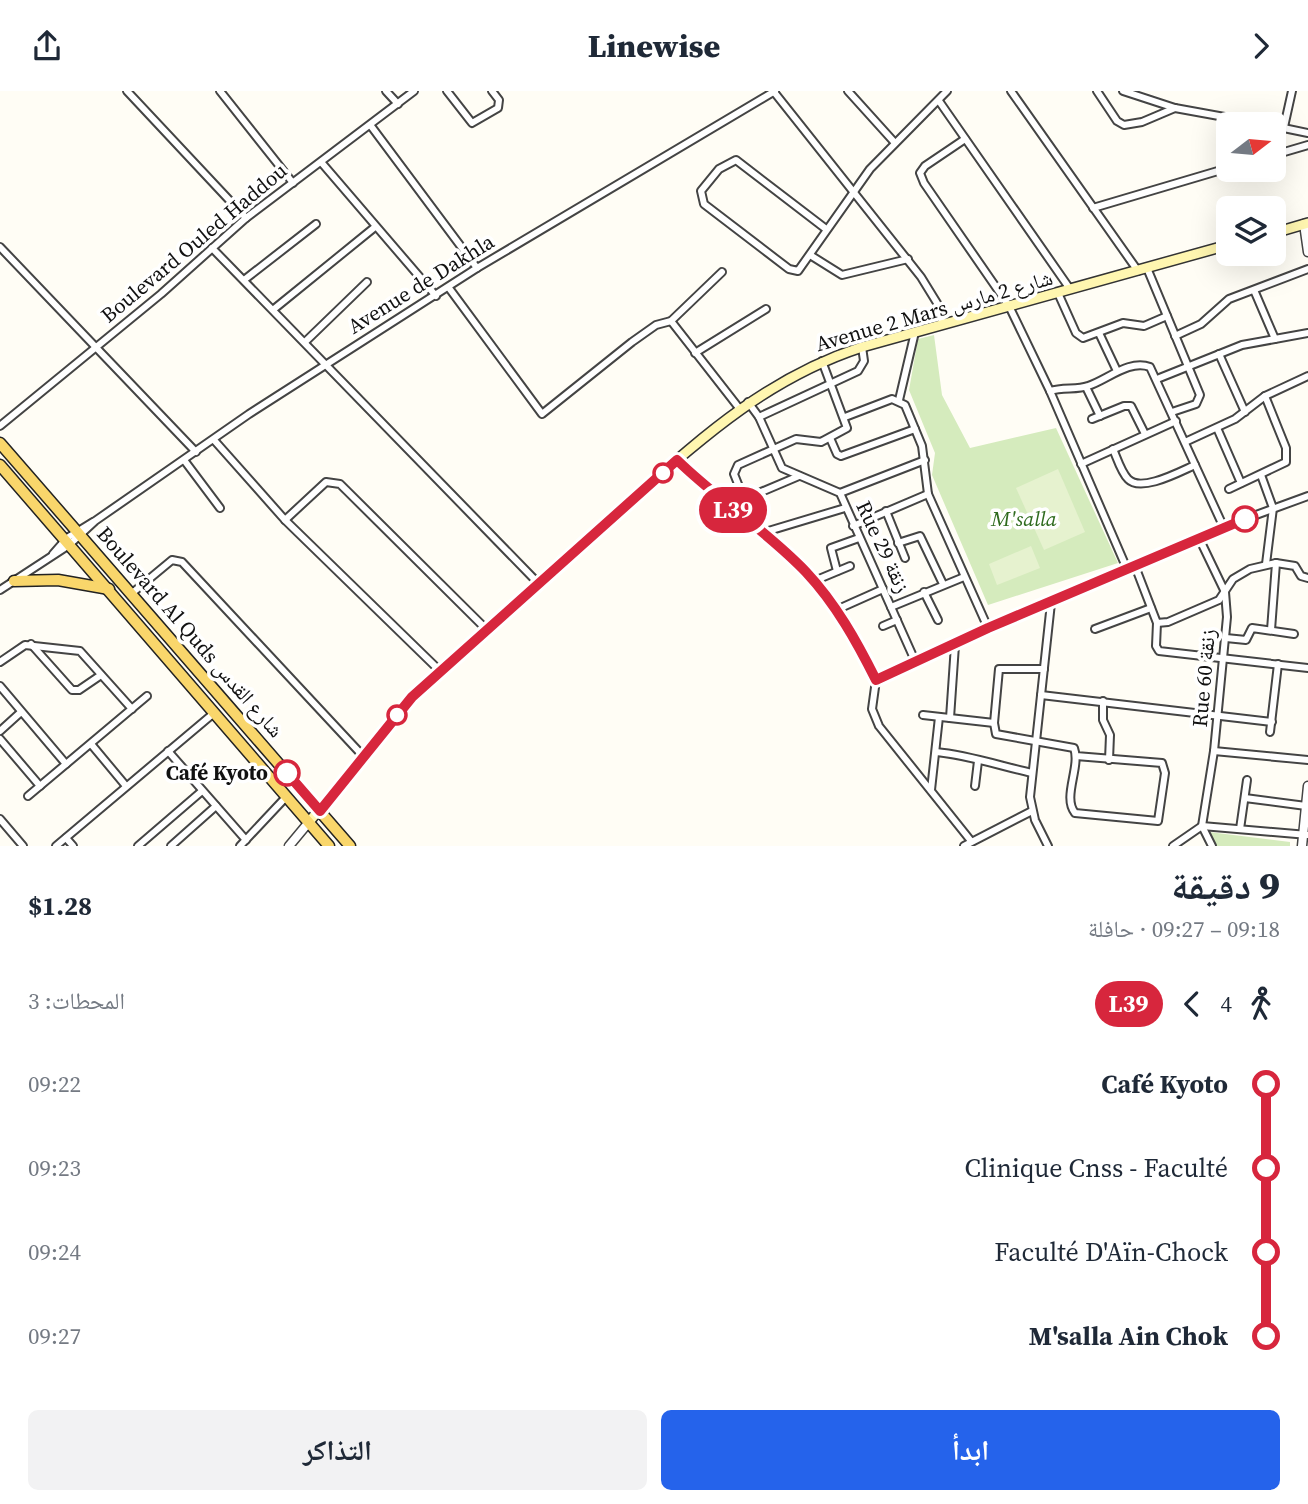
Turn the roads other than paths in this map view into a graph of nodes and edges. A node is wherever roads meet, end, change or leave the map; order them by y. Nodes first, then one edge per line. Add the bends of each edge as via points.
1 (220, 91) edge
2 (386, 91) edge
3 (414, 91) edge
4 (447, 91) edge
5 (492, 91) edge
6 (756, 91) edge
7 (775, 91) edge
8 (848, 91) edge
9 (947, 91) edge
10 (1011, 91) edge
11 (1097, 91) edge
12 (1123, 91) edge
13 (1292, 91) edge
14 (130, 92) edge
15 (763, 99) junction
16 (939, 101) junction
17 (398, 104) junction
18 (1175, 108) junction
19 (1216, 115) edge
20 (1286, 118) edge
21 (371, 126) junction
22 (1286, 128) edge
23 (1308, 133) edge
24 (965, 139) junction
25 (895, 143) junction
26 (1308, 145) edge
27 (1286, 151) edge
28 (321, 162) junction
29 (1216, 172) edge
30 (293, 183) junction
31 (853, 191) junction
32 (1093, 208) junction
33 (246, 218) junction
34 (1306, 223) edge
35 (316, 224) dead end
36 (375, 227) junction
37 (826, 229) junction
38 (1286, 229) edge
39 (0, 247) edge
40 (212, 248) junction
41 (1216, 248) edge
42 (1308, 252) edge
43 (810, 255) junction
44 (908, 259) junction
45 (477, 268) junction
46 (1143, 269) junction
47 (1308, 269) edge
48 (722, 272) dead end
49 (244, 280) junction
50 (367, 282) dead end
51 (449, 288) junction
52 (1070, 289) junction
53 (1254, 289) junction
54 (1058, 293) junction
55 (436, 296) junction
56 (1009, 306) junction
57 (274, 309) junction
58 (766, 309) dead end
59 (1167, 316) junction
60 (671, 321) junction
61 (943, 324) junction
62 (915, 332) junction
63 (1099, 333) junction
64 (1308, 333) edge
65 (1175, 336) junction
66 (1275, 339) junction
67 (306, 341) junction
68 (862, 347) junction
69 (96, 348) junction
70 (695, 353) junction
71 (1220, 354) junction
72 (822, 361) junction
73 (328, 363) junction
74 (1189, 366) junction
75 (1117, 371) junction
76 (1308, 376) edge
77 (1157, 379) junction
78 (831, 384) junction
79 (1086, 387) junction
80 (1050, 391) junction
81 (1265, 396) junction
82 (900, 400) junction
83 (743, 405) junction
84 (1172, 412) junction
85 (1245, 412) junction
86 (1100, 416) junction
87 (759, 417) junction
88 (845, 417) junction
89 (1093, 419) dead end
90 (1176, 421) junction
91 (0, 426) edge
92 (1217, 428) junction
93 (915, 429) junction
94 (1145, 434) junction
95 (830, 438) junction
96 (214, 440) junction
97 (1185, 442) junction
98 (0, 443) edge
99 (1113, 449) junction
100 (772, 450) junction
101 (196, 452) junction
102 (184, 460) junction
103 (677, 460) junction
104 (925, 460) junction
105 (1081, 464) junction
106 (0, 465) edge
107 (1195, 465) junction
108 (1261, 475) junction
109 (799, 476) junction
110 (1241, 483) junction
111 (1229, 489) dead end
112 (840, 493) junction
113 (928, 494) junction
114 (1308, 496) edge
115 (744, 499) junction
116 (728, 506) junction
117 (220, 508) dead end
118 (845, 508) junction
119 (1273, 508) junction
120 (886, 511) junction
121 (285, 520) junction
122 (853, 526) junction
123 (1224, 528) junction
124 (79, 533) junction
125 (762, 533) junction
126 (859, 538) junction
127 (1199, 538) junction
128 (67, 543) junction
129 (898, 543) junction
130 (905, 558) dead end
131 (1276, 563) junction
132 (1266, 564) junction
133 (850, 566) dead end
134 (1131, 567) junction
135 (837, 571) junction
136 (964, 577) junction
137 (1308, 577) edge
138 (14, 581) junction
139 (814, 581) junction
140 (538, 583) junction
141 (943, 584) junction
142 (109, 589) junction
143 (883, 589) junction
144 (0, 590) edge
145 (924, 592) junction
146 (1224, 592) junction
147 (131, 594) junction
148 (1051, 603) junction
149 (891, 607) junction
150 (1151, 608) junction
151 (836, 610) junction
152 (897, 620) junction
153 (938, 620) dead end
154 (1157, 623) junction
155 (883, 626) dead end
156 (988, 628) junction
157 (486, 629) junction
158 (1095, 629) dead end
159 (1271, 631) junction
160 (1294, 634) dead end
161 (1226, 638) junction
162 (31, 644) junction
163 (955, 645) junction
164 (1225, 657) junction
165 (0, 662) edge
166 (916, 663) junction
167 (1278, 664) junction
168 (1308, 668) edge
169 (1044, 669) junction
170 (440, 671) junction
171 (101, 675) junction
172 (876, 680) junction
173 (0, 686) edge
174 (1041, 695) junction
175 (148, 696) dead end
176 (1103, 701) junction
177 (132, 709) junction
178 (21, 712) junction
179 (214, 713) junction
180 (923, 715) dead end
181 (1218, 716) junction
182 (939, 717) junction
183 (950, 717) junction
184 (1272, 722) junction
185 (994, 723) junction
186 (0, 730) edge
187 (1270, 732) dead end
188 (0, 739) edge
189 (1036, 740) junction
190 (91, 744) junction
191 (168, 751) junction
192 (1214, 751) junction
193 (936, 752) junction
194 (363, 756) junction
195 (1076, 756) junction
196 (1109, 760) junction
197 (1308, 760) edge
198 (978, 761) junction
199 (66, 764) junction
200 (1032, 773) junction
201 (1247, 780) dead end
202 (40, 786) junction
203 (126, 786) junction
204 (975, 786) dead end
205 (1308, 786) edge
206 (202, 790) junction
207 (931, 790) junction
208 (28, 796) dead end
209 (287, 796) junction
210 (1245, 799) junction
211 (216, 806) junction
212 (1306, 806) junction
213 (320, 811) junction
214 (1032, 811) junction
215 (0, 819) edge
216 (309, 823) junction
217 (1202, 826) junction
218 (1240, 829) junction
219 (1306, 835) edge
220 (66, 838) junction
221 (971, 841) junction
222 (243, 843) edge
223 (23, 846) edge
224 (56, 846) edge
225 (73, 846) edge
226 (138, 846) edge
227 (171, 846) edge
228 (289, 846) edge
229 (329, 846) edge
230 (350, 846) edge
231 (964, 846) edge
232 (1048, 846) edge
233 (1173, 846) edge
234 (1212, 846) edge
235 (1302, 846) edge

1 - 30 street
2 - 17 street
3 - 17 street, Boulevard Ouled Haddou
4 - 5 street via 472,123 498,107
6 - 15 street
7 - 15 street, Avenue de Dakhla
7 - 31 street
8 - 25 street
9 - 16 street
10 - 32 street
11 - 18 street via 1124,125
12 - 18 street
13 - 20 street
14 - 33 street
15 - 45 street, Avenue de Dakhla
16 - 24 street
16 - 25 street
17 - 21 street, Boulevard Ouled Haddou
18 - 19 street
21 - 28 street, Boulevard Ouled Haddou
21 - 45 street
22 - 23 street
24 - 52 street
24 - 56 street via 925,166 921,175
25 - 31 street
26 - 27 street
28 - 30 street, Boulevard Ouled Haddou
28 - 36 street
29 - 32 street
30 - 33 street, Boulevard Ouled Haddou
31 - 37 street
31 - 44 street
32 - 46 street
33 - 40 street, Boulevard Ouled Haddou
34 - 38 main road
34 - 42 street
35 - 49 street
36 - 55 street
36 - 57 street
37 - 43 street
37 - 43 street via 736,160 719,169 701,191 704,204 789,269 798,271
39 - 69 street
40 - 49 street
40 - 69 street, Boulevard Ouled Haddou
41 - 46 main road, Avenue 2 Mars شارع 2 مارس
43 - 44 street via 842,275
44 - 61 street via 931,291
45 - 51 street, Avenue de Dakhla
46 - 52 main road, Avenue 2 Mars شارع 2 مارس
46 - 59 street
47 - 53 street
48 - 60 street
49 - 57 street
50 - 67 street
51 - 55 street, Avenue de Dakhla
51 - 60 street via 542,414 632,342 656,325
52 - 54 main road, Avenue 2 Mars شارع 2 مارس
53 - 65 street via 1229,299 1201,324
53 - 66 street
54 - 56 main road, Avenue 2 Mars شارع 2 مارس
54 - 63 street via 1078,336
55 - 73 street, Avenue de Dakhla
56 - 61 main road, Avenue 2 Mars شارع 2 مارس
56 - 80 street
57 - 67 street
58 - 70 street
59 - 63 street via 1144,326 1123,323
59 - 65 street
60 - 70 street, Rue 29 زنقة
61 - 62 main road, Avenue 2 Mars شارع 2 مارس
62 - 68 main road, Avenue 2 Mars شارع 2 مارس
62 - 82 street
63 - 75 street
64 - 66 street
65 - 74 street
66 - 71 street
67 - 73 street
68 - 72 main road, Avenue 2 Mars شارع 2 مارس
68 - 78 street via 864,361 858,371
69 - 91 street, Boulevard Ouled Haddou
69 - 101 street
70 - 83 street, Rue 29 زنقة
71 - 74 street
71 - 85 street
72 - 78 street
72 - 83 main road, Avenue 2 Mars شارع 2 مارس
73 - 96 street, Avenue de Dakhla
73 - 140 street
74 - 77 street
74 - 84 street via 1200,398 1196,404
75 - 77 street via 1145,365
75 - 79 street
76 - 81 street
77 - 84 street
78 - 87 street
78 - 88 street
79 - 80 street
79 - 86 street
80 - 105 street
81 - 85 street
81 - 108 street via 1287,457
82 - 88 street
82 - 93 street
83 - 87 street, Rue 29 زنقة
83 - 103 main road, Avenue 2 Mars شارع 2 مارس
84 - 90 street
85 - 92 street
86 - 89 street
86 - 94 street via 1131,406
87 - 100 street, Rue 29 زنقة
88 - 95 street via 845,430
90 - 94 street
90 - 97 street
92 - 97 street
92 - 110 street
93 - 95 street via 844,456 838,456
93 - 104 street
94 - 99 street
95 - 100 street via 821,442 796,439
96 - 101 street, Avenue de Dakhla
96 - 121 street
97 - 107 street
98 - 124 main road, Boulevard Al Quds شارع القدس
99 - 105 street
99 - 107 street via 1127,479 1134,482 1152,482
100 - 109 street, Rue 29 زنقة via 782,468
100 - 115 street via 733,471
101 - 102 street, Avenue de Dakhla
102 - 117 street
102 - 124 street, Avenue de Dakhla
103 - 116 street
103 - 140 main road, Avenue 2 Mars شارع 2 مارس
104 - 112 street
104 - 113 street
105 - 134 street
106 - 128 main road, Boulevard Al Quds شارع القدس
107 - 123 street
108 - 110 street
108 - 119 street
109 - 112 street, Rue 29 زنقة
109 - 115 street
110 - 111 street
112 - 118 street, Rue 29 زنقة
113 - 120 street
113 - 136 street
114 - 119 street
115 - 116 street
116 - 125 street
118 - 122 street, Rue 29 زنقة
118 - 125 street
119 - 123 street
119 - 132 street
120 - 122 street
120 - 129 street
121 - 157 street via 327,482 340,484
121 - 170 street
122 - 126 street, Rue 29 زنقة
123 - 127 street
124 - 128 street, Avenue de Dakhla
124 - 147 main road, Boulevard Al Quds شارع القدس
125 - 139 street
126 - 135 street via 831,548
126 - 143 street, Rue 29 زنقة
127 - 134 street
127 - 146 street, Rue 60 زنقة
128 - 138 street, Avenue de Dakhla
128 - 142 main road, Boulevard Al Quds شارع القدس
129 - 130 street
129 - 141 street via 920,536
131 - 132 street
131 - 137 street via 1295,566 1301,576
131 - 159 street
132 - 146 street via 1233,579
133 - 135 street
134 - 148 street
134 - 150 street
135 - 139 street
136 - 141 street
136 - 156 street
138 - 142 main road via 58,580
138 - 144 street, Avenue de Dakhla
139 - 151 street
140 - 157 main road, Avenue 2 Mars شارع 2 مارس
141 - 145 street
142 - 179 main road, Boulevard Al Quds شارع القدس
143 - 149 street, Rue 29 زنقة
143 - 151 street
145 - 149 street
145 - 153 street
146 - 154 street via 1214,603
146 - 161 street, Rue 60 زنقة
147 - 194 street via 173,560 182,562
147 - 213 main road, Boulevard Al Quds شارع القدس
148 - 156 street
148 - 169 street
149 - 152 street, Rue 29 زنقة
150 - 154 street
150 - 158 street
151 - 172 street
152 - 155 street
152 - 166 street, Rue 29 زنقة
154 - 164 street via 1156,649
156 - 163 street
157 - 170 main road, Avenue 2 Mars شارع 2 مارس
159 - 160 street
159 - 161 street via 1252,628 1246,640
161 - 164 street, Rue 60 زنقة
162 - 165 street via 18,647
162 - 171 street via 80,651
162 - 171 street via 72,690
163 - 166 street
163 - 183 street
164 - 167 street
164 - 181 street, Rue 60 زنقة
166 - 172 street
167 - 168 street
167 - 184 street
169 - 174 street
169 - 185 street via 999,669
170 - 194 main road, Avenue 2 Mars شارع 2 مارس
171 - 177 street
172 - 207 street via 874,716
173 - 178 street
174 - 176 street
174 - 189 street
175 - 177 street
176 - 181 street
176 - 196 street via 1103,720 1111,735
177 - 190 street
178 - 186 street
178 - 199 street
179 - 191 street
179 - 209 main road, Boulevard Al Quds شارع القدس
180 - 182 street
181 - 184 street
181 - 192 street, Rue 60 زنقة
182 - 183 street
182 - 193 street
183 - 185 street
184 - 187 street
185 - 189 street via 996,734
188 - 202 street
189 - 195 street via 1070,745
189 - 200 street
190 - 199 street
190 - 203 street
191 - 203 street
191 - 206 street
192 - 197 street
192 - 217 street, Rue 60 زنقة
193 - 198 street
193 - 207 street
194 - 213 main road, Avenue 2 Mars شارع 2 مارس
195 - 196 street
195 - 196 street via 1073,812 1158,821 1164,765
198 - 200 street
198 - 204 street
199 - 202 street
200 - 214 street
201 - 210 street
202 - 208 street
203 - 220 street
205 - 212 street
206 - 211 street
206 - 226 street
207 - 221 street
209 - 216 main road, Boulevard Al Quds شارع القدس
209 - 222 street
210 - 212 street
210 - 218 street
211 - 222 street
211 - 227 street
212 - 219 street
213 - 216 main road, Avenue 2 Mars شارع 2 مارس
213 - 230 main road, Boulevard Al Quds شارع القدس
214 - 221 street
214 - 232 street
215 - 223 street
216 - 228 street, Avenue 2 Mars شارع 2 مارس
216 - 229 main road, Boulevard Al Quds شارع القدس
217 - 218 street
217 - 233 street
217 - 234 street
218 - 219 street
219 - 235 street
220 - 224 street
220 - 225 street
221 - 231 street

